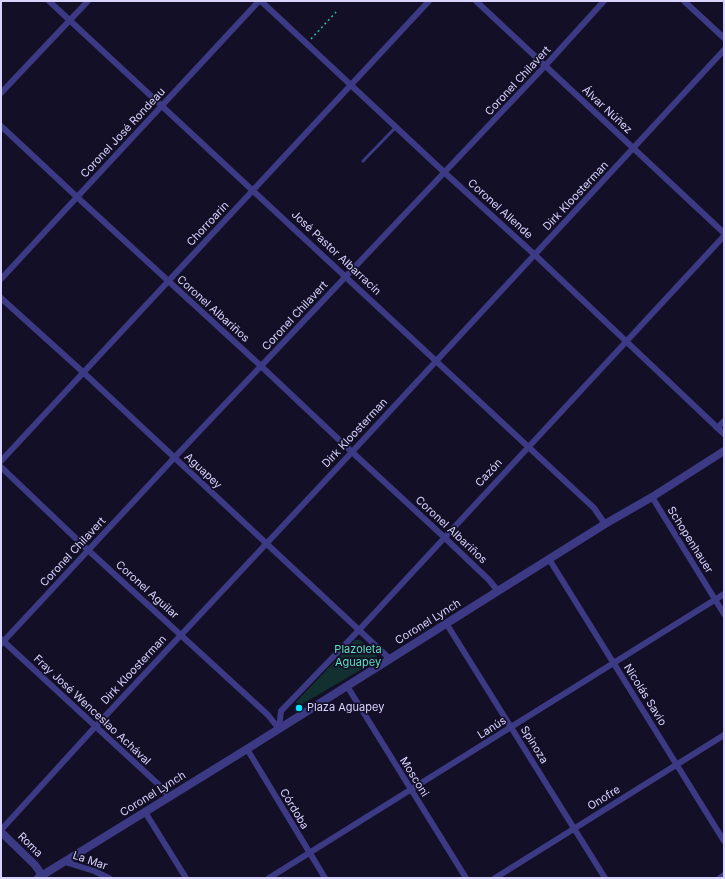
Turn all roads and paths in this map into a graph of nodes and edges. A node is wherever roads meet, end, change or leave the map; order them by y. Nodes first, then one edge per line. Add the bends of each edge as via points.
1 (49, 1) edge
2 (88, 1) edge
3 (260, 1) edge
4 (429, 1) edge
5 (476, 1) edge
6 (604, 1) edge
7 (684, 1) edge
8 (337, 11) dead end
9 (70, 20) junction
10 (724, 38) edge
11 (307, 43) junction
12 (724, 50) edge
13 (545, 66) junction
14 (351, 85) junction
15 (1, 93) edge
16 (162, 106) junction
17 (1, 126) edge
18 (396, 127) junction
19 (633, 148) junction
20 (363, 161) dead end
21 (445, 173) junction
22 (253, 190) junction
23 (77, 197) junction
24 (724, 235) edge
25 (535, 254) junction
26 (346, 276) junction
27 (1, 278) edge
28 (168, 281) junction
29 (1, 298) edge
30 (626, 342) junction
31 (436, 361) junction
32 (262, 367) junction
33 (84, 373) junction
34 (724, 421) edge
35 (717, 428) junction
36 (724, 434) edge
37 (528, 446) junction
38 (724, 451) edge
39 (352, 452) junction
40 (174, 458) junction
41 (1, 461) edge
42 (1, 467) edge
43 (652, 497) junction
44 (605, 524) junction
45 (444, 537) junction
46 (266, 543) junction
47 (88, 550) junction
48 (549, 559) junction
49 (498, 591) junction
50 (724, 594) edge
51 (715, 599) junction
52 (724, 614) edge
53 (446, 623) junction
54 (359, 630) junction
55 (182, 635) junction
56 (2, 642) edge
57 (390, 659) junction
58 (613, 663) junction
59 (347, 686) junction
60 (95, 727) junction
61 (511, 728) junction
62 (280, 729) junction
63 (724, 735) edge
64 (247, 749) junction
65 (677, 765) junction
66 (411, 790) junction
67 (169, 796) junction
68 (145, 812) junction
69 (574, 828) junction
70 (1, 831) edge
71 (724, 841) edge
72 (309, 854) junction
73 (65, 862) junction
74 (724, 875) edge
75 (41, 877) edge
76 (109, 878) edge
77 (186, 878) edge
78 (269, 878) edge
79 (324, 878) edge
80 (466, 878) edge
81 (494, 878) edge
82 (605, 878) edge
83 (720, 878) edge

1 - 9 street, José Pastor Albarracín
2 - 9 street
3 - 11 street, Coronel Allende
3 - 16 street, Coronel José Rondeau
4 - 14 street, Chorroarin
5 - 13 street, Álvar Núñez
6 - 13 street, Coronel Chilavert
7 - 10 street
8 - 11 path
9 - 15 street
9 - 16 street, José Pastor Albarracín
11 - 14 street, Coronel Allende
12 - 19 street, Dirk Kloosterman
13 - 19 street, Álvar Núñez
13 - 21 street, Coronel Chilavert
14 - 18 street, Coronel Allende
14 - 22 street, Chorroarin
16 - 22 street, José Pastor Albarracín
16 - 23 street, Coronel José Rondeau
17 - 23 street, Coronel Albariños
18 - 20 lane
18 - 21 street, Coronel Allende
19 - 24 street, Álvar Núñez
19 - 25 street, Dirk Kloosterman
21 - 25 street, Coronel Allende
21 - 26 street, Coronel Chilavert
22 - 26 street, José Pastor Albarracín
22 - 28 street, Chorroarin
23 - 27 street, Coronel José Rondeau
23 - 28 street, Coronel Albariños
24 - 30 street, Cazón
25 - 30 street, Coronel Allende
25 - 31 street, Dirk Kloosterman
26 - 31 street, José Pastor Albarracín
26 - 32 street, Coronel Chilavert
28 - 32 street, Coronel Albariños
28 - 33 street, Chorroarin
29 - 33 street, Aguapey
30 - 35 street, Coronel Allende
30 - 37 street, Cazón
31 - 37 street, José Pastor Albarracín
31 - 39 street, Dirk Kloosterman
32 - 39 street, Coronel Albariños
32 - 40 street, Coronel Chilavert
33 - 40 street, Aguapey
33 - 41 street, Chorroarin
34 - 35 street
35 - 36 street, Coronel Allende
37 - 44 street, José Pastor Albarracín via 594,508
37 - 45 street, Cazón
38 - 43 street, Coronel Lynch
39 - 45 street, Coronel Albariños
39 - 46 street, Dirk Kloosterman
40 - 46 street, Aguapey
40 - 47 street, Coronel Chilavert
42 - 47 street, Coronel Aguilar
43 - 44 street, Coronel Lynch
43 - 51 street, Schopenhauer
44 - 48 street, Coronel Lynch
45 - 49 street, Coronel Albariños via 490,580
45 - 54 street, Cazón
46 - 54 street, Aguapey
46 - 55 street, Dirk Kloosterman
47 - 55 street, Coronel Aguilar
47 - 56 street, Coronel Chilavert
48 - 49 street, Coronel Lynch
48 - 58 street, Nicolás Savio
49 - 53 street, Coronel Lynch
50 - 51 street, Lanús
51 - 52 street, Schopenhauer
51 - 58 street, Lanús
53 - 57 street, Coronel Lynch
53 - 61 street, Spinoza
54 - 57 street, Aguapey
54 - 62 street, Cazón via 281,711
55 - 60 street, Dirk Kloosterman
55 - 62 street, Coronel Aguilar
56 - 60 street, Fray José Wenceslao Achával
57 - 59 street, Coronel Lynch
58 - 61 street, Lanús
58 - 65 street, Nicolás Savio
59 - 62 street, Coronel Lynch
59 - 66 street, Mosconi
60 - 67 street, Fray José Wenceslao Achával
60 - 70 street, Dirk Kloosterman
61 - 66 street, Lanús
61 - 69 street, Spinoza
62 - 64 street, Coronel Lynch
63 - 65 street, Onofre
64 - 67 street, Coronel Lynch
64 - 72 street, Córdoba
65 - 69 street, Onofre
65 - 71 street, Nicolás Savio
66 - 72 street, Lanús
66 - 80 street, Mosconi
67 - 68 street, Coronel Lynch
68 - 73 street, Coronel Lynch
68 - 77 street
69 - 81 street, Onofre
69 - 82 street, Spinoza
70 - 75 street, Roma via 35,866
72 - 78 street, Lanús
72 - 79 street, Córdoba
73 - 75 street, Coronel Lynch
73 - 76 street, La Mar
74 - 83 street

